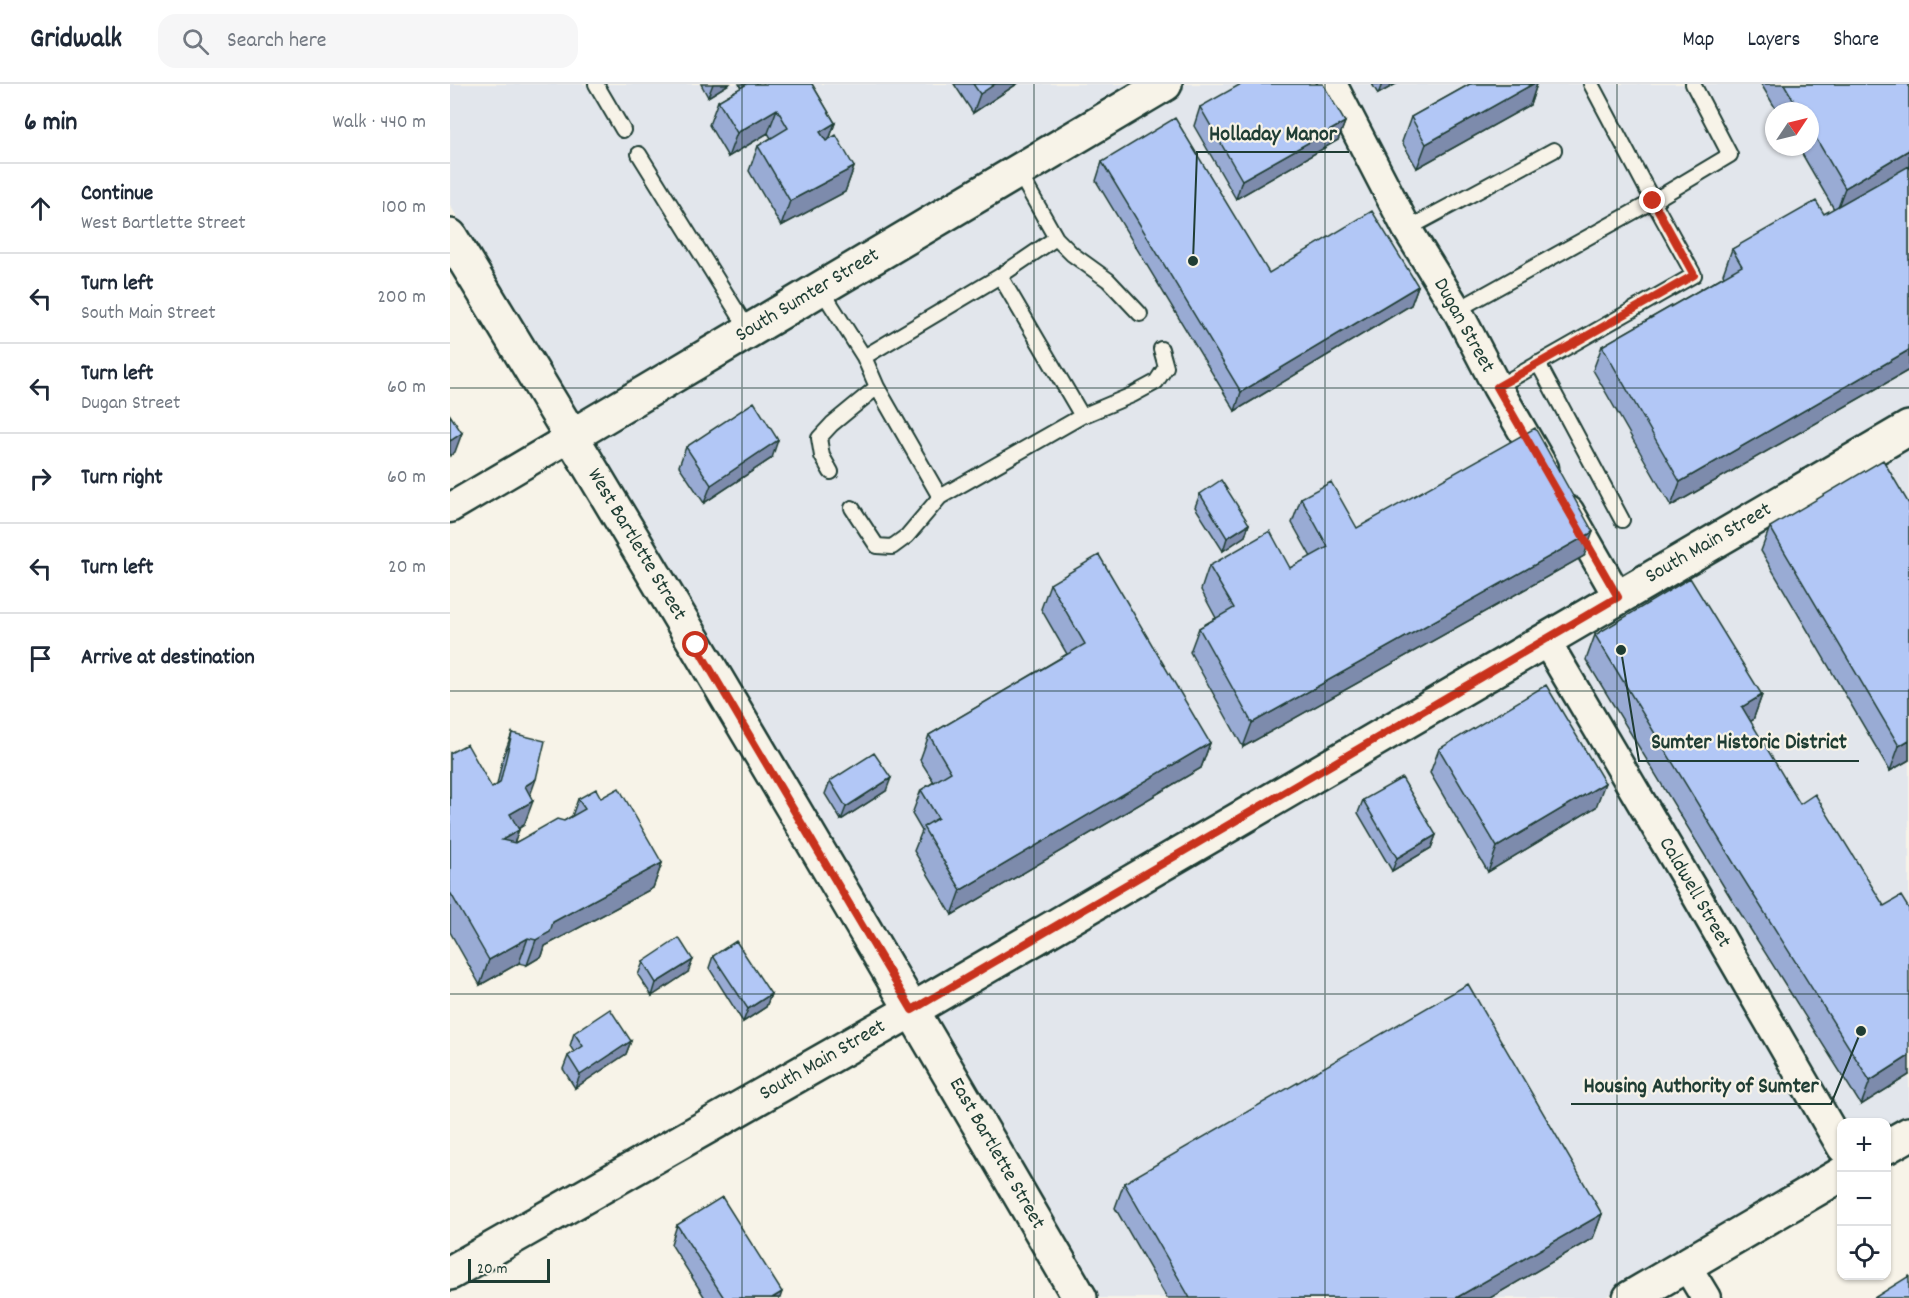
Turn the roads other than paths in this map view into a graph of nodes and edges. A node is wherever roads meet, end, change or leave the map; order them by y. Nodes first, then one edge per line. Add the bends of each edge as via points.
1 (596, 84) edge
2 (1165, 84) edge
3 (1332, 84) edge
4 (1591, 84) edge
5 (1693, 84) edge
6 (623, 130) dead end
7 (1554, 150) dead end
8 (639, 154) dead end
9 (1018, 171) junction
10 (1653, 201) junction
11 (1407, 229) junction
12 (450, 236) edge
13 (1056, 238) junction
14 (1000, 276) junction
15 (821, 289) junction
16 (1457, 310) junction
17 (1140, 314) dead end
18 (749, 331) junction
19 (1161, 349) dead end
20 (864, 357) junction
21 (1538, 363) junction
22 (877, 387) junction
23 (1497, 387) junction
24 (1082, 416) junction
25 (1909, 428) edge
26 (572, 436) junction
27 (831, 472) dead end
28 (940, 497) junction
29 (450, 508) edge
30 (852, 508) dead end
31 (1622, 520) dead end
32 (1618, 597) junction
33 (1545, 639) junction
34 (912, 1010) junction
35 (1909, 1134) edge
36 (1837, 1139) edge
37 (1891, 1145) edge
38 (1837, 1177) edge
39 (1686, 1265) junction
40 (450, 1273) edge
41 (1080, 1298) edge
42 (1629, 1298) edge
43 (1706, 1298) edge

1 - 6 lane
2 - 9 street, South Sumter Street
3 - 11 street, Dugan Street
4 - 10 lane
5 - 10 lane via 1730,155
7 - 11 lane
8 - 18 lane
9 - 13 lane
9 - 15 street, South Sumter Street
10 - 16 lane
10 - 21 lane via 1694,275
11 - 16 street, Dugan Street
12 - 26 street, West Bartlette Street
13 - 14 lane
13 - 17 lane via 1108,280
14 - 20 lane
14 - 24 lane
15 - 18 street, South Sumter Street
15 - 20 lane
16 - 23 street, Dugan Street
18 - 26 street, South Sumter Street
19 - 24 lane via 1166,367 1156,382
20 - 22 lane
21 - 23 lane
21 - 31 lane
22 - 27 lane via 819,438 822,456
22 - 28 lane
23 - 32 street, Dugan Street
24 - 28 lane
25 - 32 street, South Main Street
26 - 29 street, South Sumter Street
26 - 34 street, West Bartlette Street
28 - 30 lane via 907,536 892,547 877,546
32 - 33 street, South Main Street
33 - 34 street, South Main Street
33 - 36 street, Caldwell Street
34 - 40 street, South Main Street
34 - 41 street, East Bartlette Street
35 - 37 street
38 - 39 street
39 - 42 street
39 - 43 street

